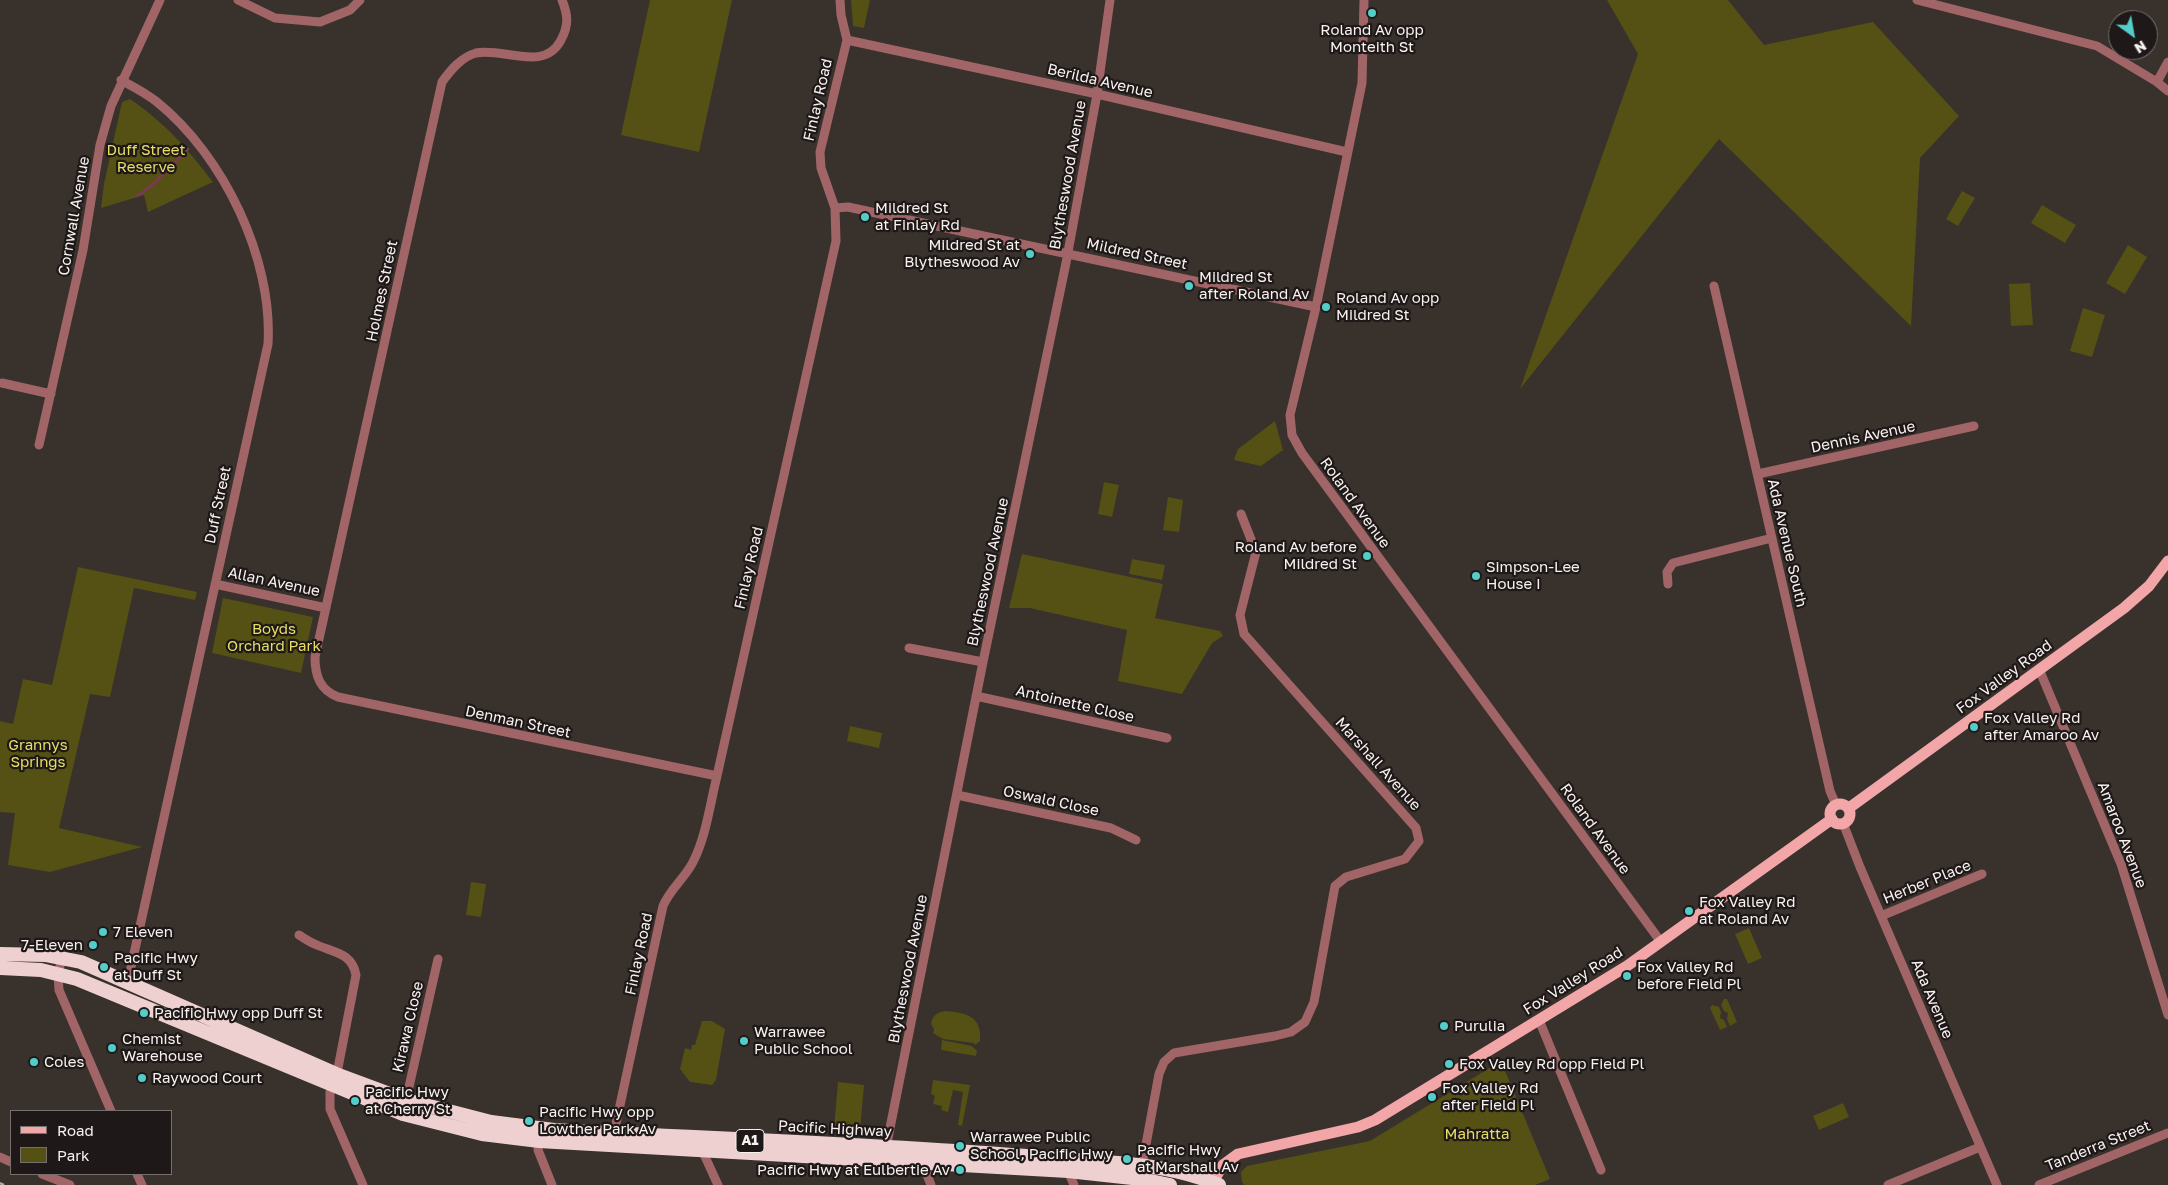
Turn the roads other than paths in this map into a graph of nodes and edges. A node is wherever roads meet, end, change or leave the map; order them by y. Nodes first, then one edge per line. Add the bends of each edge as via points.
1 (160, 0) edge
2 (238, 0) edge
3 (360, 0) edge
4 (562, 0) edge
5 (840, 0) edge
6 (1110, 0) edge
7 (1364, 0) edge
8 (1917, 0) edge
9 (847, 40) junction
10 (2168, 62) edge
11 (121, 80) junction
12 (2157, 82) junction
13 (2168, 91) edge
14 (1097, 94) junction
15 (1347, 152) junction
16 (835, 208) junction
17 (1068, 253) junction
18 (1714, 286) dead end
19 (1316, 307) junction
20 (2, 383) dead end
21 (51, 394) junction
22 (1974, 426) dead end
23 (39, 445) dead end
24 (1758, 474) junction
25 (1241, 514) dead end
26 (1772, 538) junction
27 (2168, 561) edge
28 (215, 584) junction
29 (1668, 584) dead end
30 (326, 608) junction
31 (909, 648) dead end
32 (983, 662) junction
33 (2039, 670) junction
34 (319, 682) joint
35 (976, 696) junction
36 (1167, 738) dead end
37 (717, 776) junction
38 (957, 795) junction
39 (1836, 805) junction
40 (1848, 808) junction
41 (1832, 819) junction
42 (1844, 823) junction
43 (1136, 840) dead end
44 (1982, 874) dead end
45 (1881, 916) junction
46 (299, 935) dead end
47 (1661, 942) junction
48 (0, 954) edge
49 (62, 958) junction
50 (438, 959) dead end
51 (0, 968) edge
52 (58, 974) junction
53 (128, 981) junction
54 (2168, 1015) edge
55 (1539, 1020) junction
56 (334, 1080) junction
57 (406, 1100) junction
58 (111, 1110) edge
59 (614, 1133) junction
60 (2168, 1133) edge
61 (539, 1141) junction
62 (1980, 1147) junction
63 (886, 1148) junction
64 (702, 1150) junction
65 (921, 1156) junction
66 (1142, 1166) junction
67 (1600, 1170) dead end
68 (1068, 1171) junction
69 (45, 1175) edge
70 (1214, 1184) edge
71 (70, 1185) edge
72 (363, 1185) edge
73 (552, 1185) edge
74 (718, 1185) edge
75 (931, 1185) edge
76 (1074, 1185) edge
77 (1170, 1185) edge
78 (1888, 1185) edge
79 (1997, 1185) edge
80 (2039, 1185) edge

1 - 11 street, Cornwall Avenue
2 - 3 street via 275,18 320,22 350,10
4 - 30 street, Holmes Street via 568,15 567,26 558,46 548,53 534,57 474,53 450,70 442,82
5 - 9 street, Finlay Road
6 - 14 street, Blytheswood Avenue
7 - 15 street, Roland Avenue via 1362,82
8 - 12 street via 2097,46
9 - 14 street, Berilda Avenue
9 - 16 street, Finlay Road via 820,152 821,168
10 - 12 street
11 - 21 street, Cornwall Avenue via 100,145 83,250
11 - 28 street, Duff Street via 174,116 215,168 248,230 262,275 267,303 268,344
12 - 13 street
14 - 15 street, Berilda Avenue
14 - 17 street, Blytheswood Avenue
15 - 19 street, Roland Avenue
16 - 17 street, Mildred Street via 848,206
16 - 37 street, Finlay Road via 836,241
17 - 19 street, Mildred Street
17 - 32 street, Blytheswood Avenue
18 - 24 street, Ada Avenue South
19 - 47 street, Roland Avenue via 1290,415 1290,429 1296,444
20 - 21 street
21 - 23 street, Cornwall Avenue
22 - 24 street, Dennis Avenue
24 - 26 street, Ada Avenue South
25 - 66 street, Marshall Avenue via 1256,552 1240,615 1244,634 1416,828 1419,841 1405,858 1346,876 1334,886 1314,1002 1305,1022 1283,1034 1174,1053 1164,1062
26 - 29 street via 1673,563 1667,570
26 - 39 street, Ada Avenue South via 1830,792
27 - 33 main road, Fox Valley Road via 2149,586 2124,608
28 - 30 street, Allan Avenue
28 - 53 street, Duff Street
30 - 34 street, Holmes Street via 315,657
31 - 32 street
32 - 35 street, Blytheswood Avenue
33 - 40 main road, Fox Valley Road
33 - 54 street, Amaroo Avenue via 2121,864
34 - 37 street, Denman Street via 338,697
35 - 36 street, Antoinette Close
35 - 38 street, Blytheswood Avenue
37 - 59 street, Finlay Road via 698,853 663,906
38 - 43 street, Oswald Close via 1111,828
38 - 63 street, Blytheswood Avenue
39 - 40 main road via 1843,804
39 - 41 main road via 1831,811
40 - 42 main road via 1850,817
41 - 42 main road
41 - 47 main road, Fox Valley Road
42 - 45 street, Ada Avenue
44 - 45 street, Herber Place
45 - 62 street, Ada Avenue
46 - 56 street via 315,945 346,956 355,968
47 - 55 main road, Fox Valley Road
48 - 49 highway, Pacific Highway / A1
49 - 52 street
49 - 53 highway, Pacific Highway / A1
50 - 57 street, Kirawa Close
51 - 52 highway, Pacific Highway / A1
52 - 56 highway, Pacific Highway / A1 via 123,996
52 - 58 street via 59,990
53 - 56 highway, Pacific Highway / A1
55 - 67 street
55 - 70 main road, Fox Valley Road via 1375,1120 1358,1127 1238,1154 1223,1165
56 - 57 highway, Pacific Highway / A1
56 - 61 highway, Pacific Highway / A1 via 402,1114 482,1134
56 - 72 street via 330,1109
57 - 59 highway, Pacific Highway / A1 via 491,1122
59 - 63 highway, Pacific Highway / A1
60 - 80 street, Tanderra Street
61 - 64 highway, Pacific Highway / A1
61 - 73 street via 538,1150
62 - 78 street
62 - 79 street, Ada Avenue
63 - 65 highway, Pacific Highway / A1
64 - 65 highway, Pacific Highway / A1
64 - 74 street
65 - 66 highway, Pacific Highway / A1 via 995,1154
65 - 68 highway, Pacific Highway / A1
65 - 75 street
66 - 70 highway, Pacific Highway / A1
68 - 76 street
68 - 77 highway, Pacific Highway / A1
69 - 71 street

